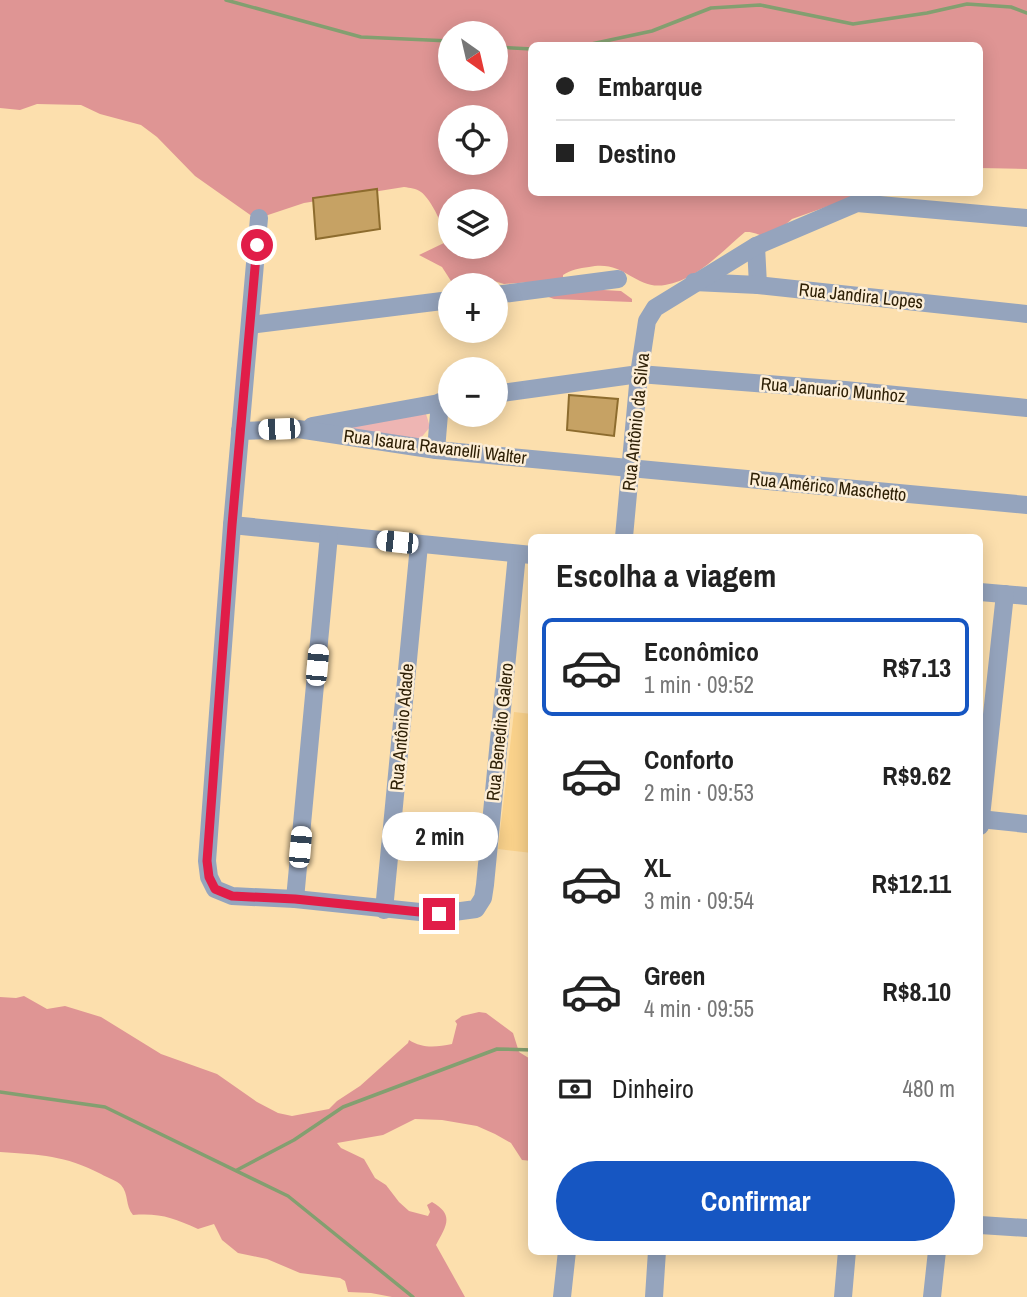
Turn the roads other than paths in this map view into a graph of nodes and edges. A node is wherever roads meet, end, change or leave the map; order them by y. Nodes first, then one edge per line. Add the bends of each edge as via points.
1 (259, 218) dead end
2 (1027, 218) edge
3 (756, 246) junction
4 (618, 279) dead end
5 (695, 282) junction
6 (758, 285) junction
7 (508, 293) edge
8 (438, 302) edge
9 (1027, 314) edge
10 (250, 325) junction
11 (639, 374) junction
12 (508, 392) edge
13 (438, 403) edge
14 (1027, 408) edge
15 (440, 427) edge
16 (298, 429) junction
17 (240, 431) junction
18 (436, 450) junction
19 (630, 468) junction
20 (1027, 505) edge
21 (232, 525) junction
22 (625, 534) edge
23 (329, 535) junction
24 (419, 545) junction
25 (525, 554) edge
26 (983, 592) edge
27 (1004, 594) junction
28 (1027, 596) edge
29 (983, 791) edge
30 (983, 819) edge
31 (1027, 824) edge
32 (295, 899) junction
33 (384, 910) junction
34 (983, 1224) edge
35 (1027, 1228) edge
36 (567, 1255) edge
37 (657, 1255) edge
38 (847, 1255) edge
39 (937, 1255) edge
40 (562, 1297) edge
41 (654, 1297) edge
42 (843, 1297) edge
43 (932, 1297) edge

1 - 10 street
2 - 3 street via 857,203
3 - 5 street
3 - 6 street
4 - 7 street
5 - 6 street, Rua Jandira Lopes
5 - 11 street, Rua Antônio da Silva via 654,308
6 - 9 street, Rua Jandira Lopes
8 - 10 street
10 - 17 street
11 - 12 street, Rua Januario Munhoz
11 - 14 street, Rua Januario Munhoz
11 - 19 street, Rua Antônio da Silva
13 - 16 street
15 - 18 street
16 - 17 street, Rua Isaura Ravanelli Walter
16 - 18 street, Rua Isaura Ravanelli Walter
17 - 21 street
18 - 19 street, Rua Isaura Ravanelli Walter
19 - 20 street, Rua Américo Maschetto
19 - 22 street, Rua Antônio da Silva
21 - 23 street
21 - 32 street via 209,877 215,889 232,896
23 - 24 street
23 - 32 street
24 - 25 street
24 - 33 street, Rua Antônio Adade
25 - 33 street, Rua Benedito Galero via 483,898 476,909 439,914
26 - 27 street
27 - 28 street
27 - 29 street
30 - 31 street
32 - 33 street
34 - 35 street
36 - 40 street
37 - 41 street
38 - 42 street
39 - 43 street

